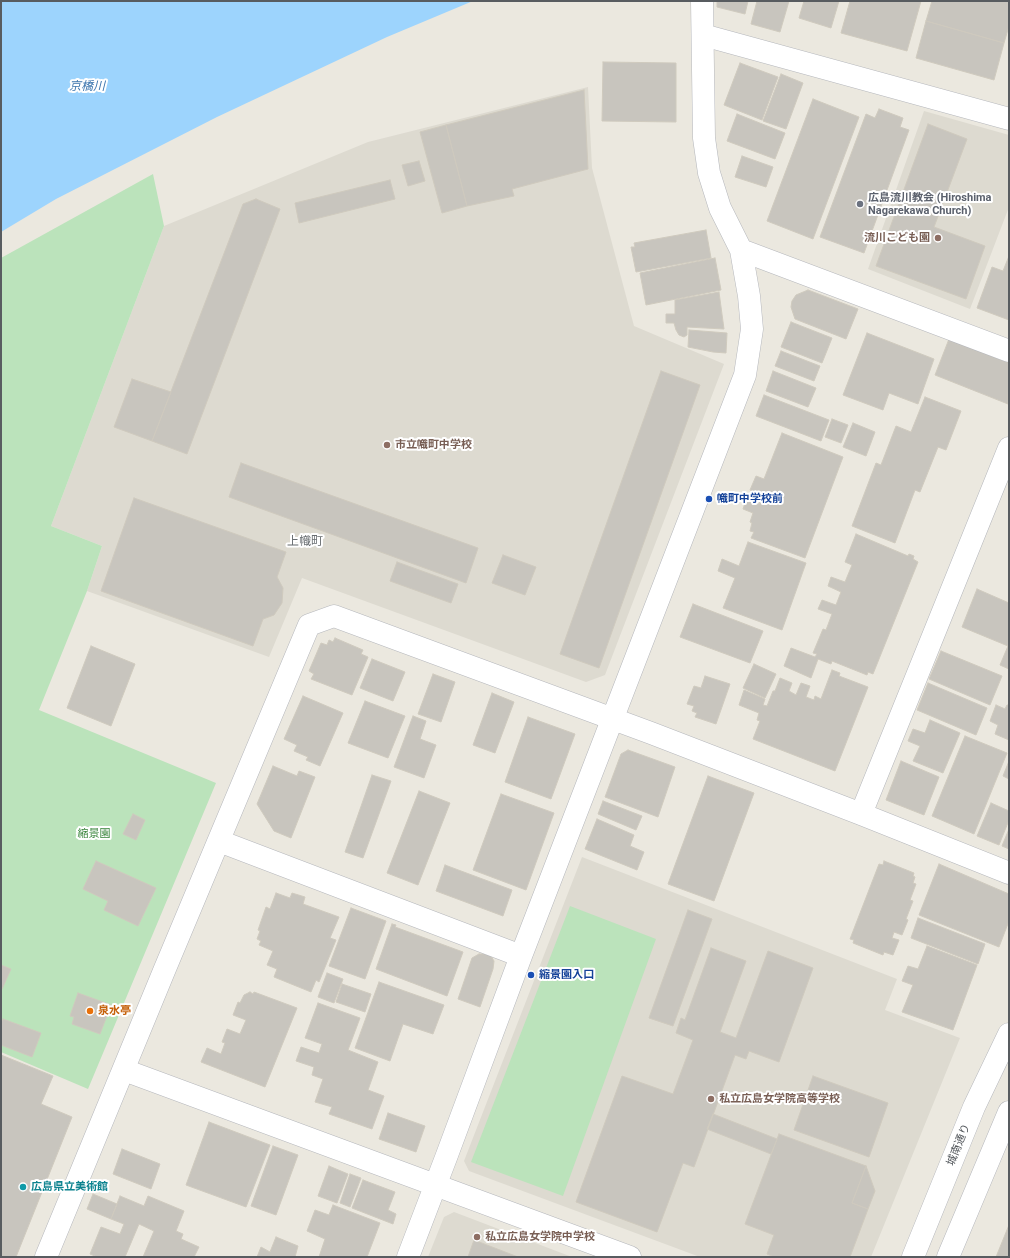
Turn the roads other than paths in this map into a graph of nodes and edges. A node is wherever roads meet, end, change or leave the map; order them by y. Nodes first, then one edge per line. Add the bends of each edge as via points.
1 (702, 1) edge
2 (703, 35) junction
3 (1009, 119) edge
4 (741, 250) junction
5 (1009, 351) edge
6 (1009, 448) edge
7 (613, 719) junction
8 (861, 814) junction
9 (220, 841) junction
10 (1009, 874) edge
11 (521, 956) junction
12 (1009, 1034) edge
13 (124, 1070) junction
14 (1009, 1112) edge
15 (436, 1186) junction
16 (46, 1257) edge
17 (408, 1257) edge
18 (630, 1257) edge
19 (913, 1257) edge
20 (948, 1257) edge

1 - 2 street
2 - 3 street
2 - 4 street via 704,138 709,173 720,208
4 - 5 street
4 - 7 street via 752,330 744,375
6 - 8 street
7 - 8 street
7 - 9 street via 334,616 309,625
7 - 11 street
8 - 10 street
9 - 11 street
9 - 13 street
11 - 15 street
12 - 19 street, 城南通り via 974,1107
13 - 15 street
13 - 16 street
14 - 20 street
15 - 17 street
15 - 18 street

